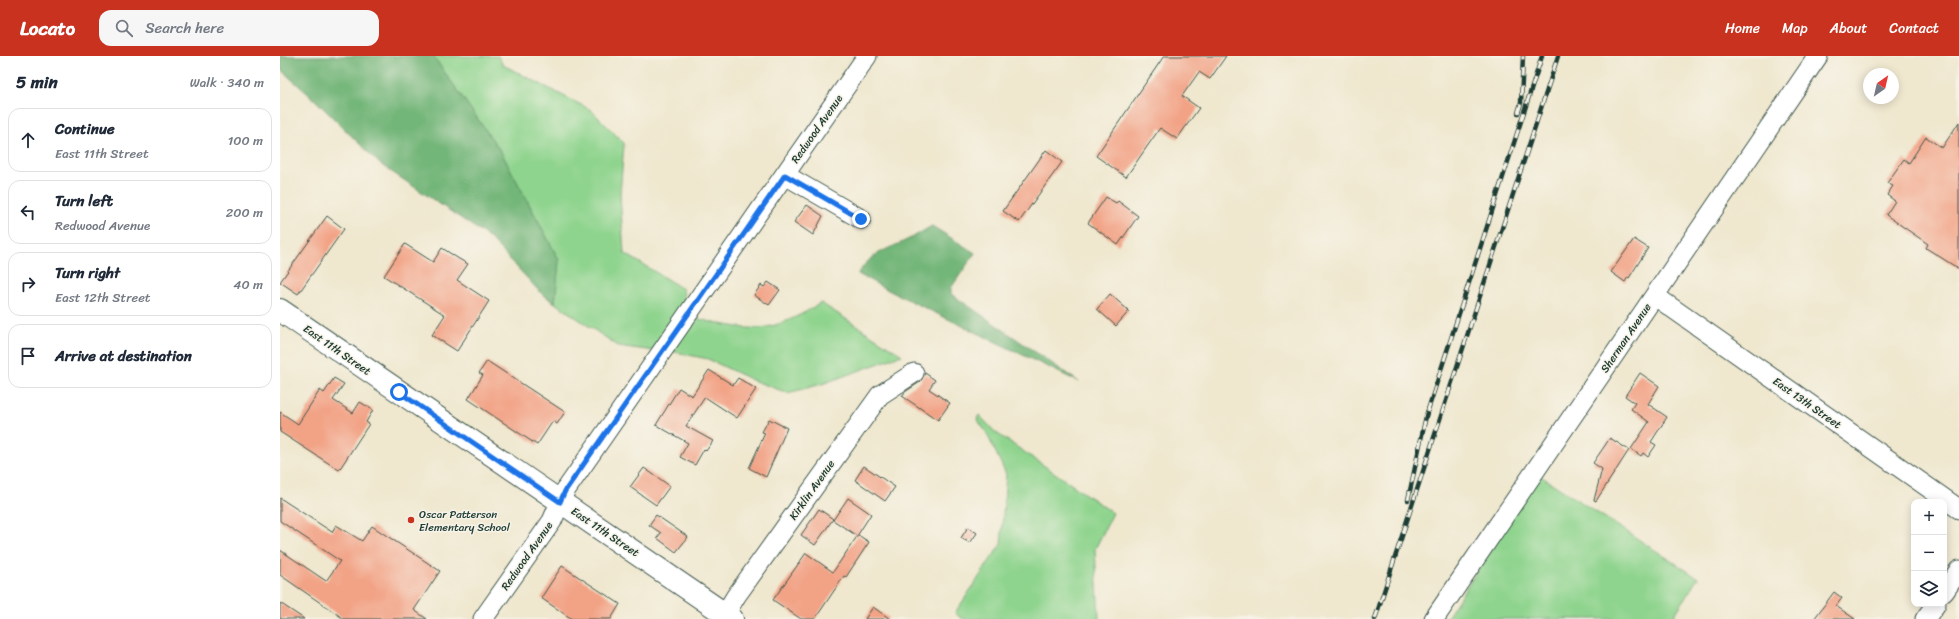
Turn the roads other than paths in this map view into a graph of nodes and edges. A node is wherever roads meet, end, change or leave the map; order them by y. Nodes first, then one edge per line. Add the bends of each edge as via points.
1 (867, 56) edge
2 (1818, 56) edge
3 (785, 175) junction
4 (861, 219) dead end
5 (1655, 296) junction
6 (280, 310) edge
7 (914, 373) dead end
8 (560, 502) junction
9 (1959, 509) edge
10 (1959, 570) edge
11 (1947, 588) edge
12 (1934, 607) edge
13 (726, 617) edge
14 (483, 619) edge
15 (1434, 619) edge
16 (1925, 619) edge

1 - 3 street, Redwood Avenue
2 - 5 street, Sherman Avenue
3 - 4 street
3 - 8 street, Redwood Avenue via 565,491
5 - 9 street, East 13th Street
5 - 15 street, Sherman Avenue
6 - 8 main road, East 11th Street
7 - 13 street, Kirklin Avenue via 880,395 736,596
8 - 13 main road, East 11th Street
8 - 14 street, Redwood Avenue via 552,521
10 - 11 street
12 - 16 street

